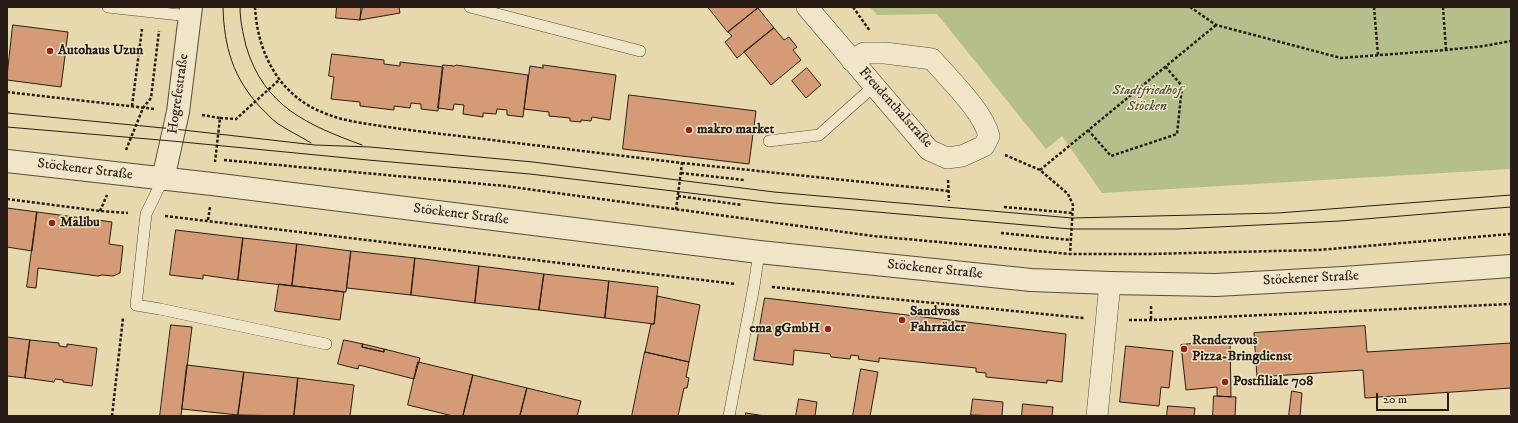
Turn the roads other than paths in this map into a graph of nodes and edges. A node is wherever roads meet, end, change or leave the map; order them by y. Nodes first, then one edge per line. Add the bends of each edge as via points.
1 (108, 7) edge
2 (470, 7) edge
3 (807, 7) edge
4 (190, 12) edge
5 (640, 51) dead end
6 (852, 61) junction
7 (874, 86) junction
8 (769, 141) dead end
9 (7, 161) edge
10 (163, 180) junction
11 (759, 252) junction
12 (1511, 266) edge
13 (1110, 283) junction
14 (326, 344) dead end
15 (729, 416) edge
16 (1097, 416) edge

1 - 4 lane via 161,13
2 - 5 lane
3 - 6 street, Freudenthalstraße
4 - 10 street, Hogrefestraße via 178,112
6 - 7 street, Freudenthalstraße
6 - 7 street, Freudenthalstraße via 864,53 885,52 932,59 978,113 989,136 984,146 962,156 947,158 929,150
7 - 8 lane via 819,135
9 - 10 street, Stöckener Straße
10 - 11 street, Stöckener Straße
10 - 14 lane via 146,214 136,305
11 - 13 street, Stöckener Straße via 1031,280
11 - 15 lane
12 - 13 street, Stöckener Straße via 1216,284
13 - 16 street

